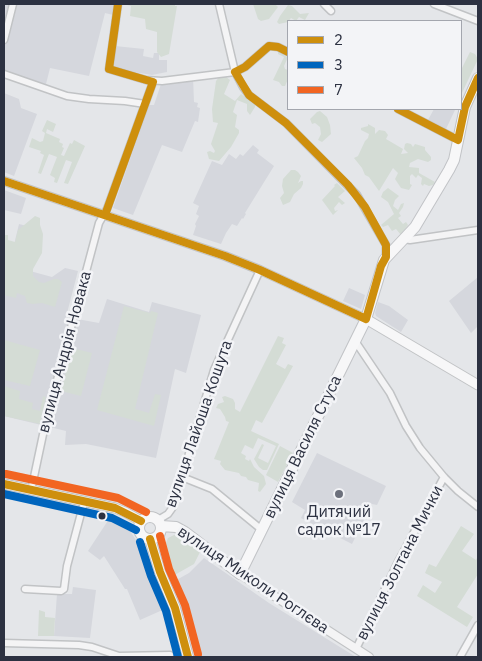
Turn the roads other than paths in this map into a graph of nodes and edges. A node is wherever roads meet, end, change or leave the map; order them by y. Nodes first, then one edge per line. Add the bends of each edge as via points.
1 (13, 4) edge
2 (118, 4) edge
3 (218, 4) edge
4 (324, 4) edge
5 (434, 4) edge
6 (331, 11) dead end
7 (478, 21) edge
8 (4, 40) edge
9 (287, 52) edge
10 (235, 72) junction
11 (4, 74) edge
12 (478, 78) edge
13 (153, 82) junction
14 (145, 104) junction
15 (400, 110) edge
16 (458, 140) junction
17 (4, 181) edge
18 (104, 215) junction
19 (478, 230) edge
20 (404, 239) junction
21 (386, 257) junction
22 (260, 270) junction
23 (366, 319) junction
24 (355, 340) junction
25 (478, 385) edge
26 (444, 476) junction
27 (182, 477) junction
28 (4, 484) edge
29 (31, 491) junction
30 (84, 502) junction
31 (478, 507) edge
32 (141, 521) junction
33 (160, 523) junction
34 (262, 530) junction
35 (150, 539) junction
36 (240, 574) junction
37 (25, 589) dead end
38 (477, 629) edge
39 (4, 643) edge
40 (356, 649) junction
41 (170, 656) dead end
42 (188, 656) edge
43 (369, 657) edge
44 (460, 657) edge

1 - 8 street
2 - 13 street via 109,69
3 - 10 street
4 - 6 street
5 - 7 street
9 - 10 street via 269,46 245,68
10 - 13 street
10 - 21 street via 249,94 286,123 357,195 386,245
11 - 14 street via 67,96
12 - 16 main road via 465,106
13 - 14 street, вулиця Андрія Новака
14 - 18 street, вулиця Андрія Новака
15 - 16 street
16 - 20 main road via 449,170 415,227
17 - 18 street
18 - 22 street
18 - 29 street, вулиця Андрія Новака via 75,309
19 - 20 street
20 - 21 main road
21 - 23 main road, вулиця Василя Стуса
22 - 23 street
22 - 27 street, вулиця Лайоша Кошута via 214,370
23 - 24 main road, вулиця Василя Стуса
23 - 25 main road
24 - 26 street via 390,393 412,437
24 - 34 main road, вулиця Василя Стуса
26 - 31 street
26 - 40 street, вулиця Золтана Мички
27 - 33 street, вулиця Лайоша Кошута via 173,507
27 - 34 street via 212,489
28 - 29 main road
29 - 30 main road
30 - 32 main road via 123,511
30 - 37 street via 64,590
32 - 33 main road via 149,517
32 - 35 main road via 140,533
33 - 35 main road via 158,536
33 - 36 main road, вулиця Миколи Роглєва via 185,532
34 - 36 main road, вулиця Василя Стуса
35 - 42 main road
36 - 40 street, вулиця Миколи Роглєва
38 - 44 street
39 - 41 street via 79,645 120,656
40 - 43 street, вулиця Миколи Роглєва

